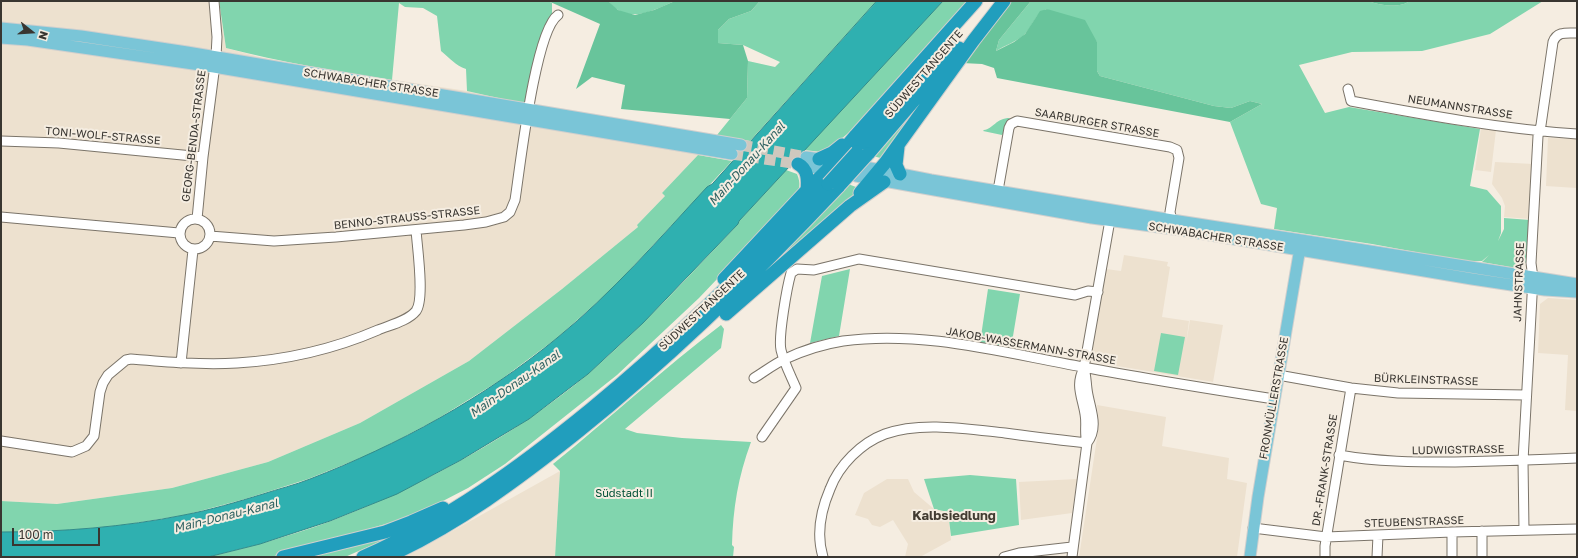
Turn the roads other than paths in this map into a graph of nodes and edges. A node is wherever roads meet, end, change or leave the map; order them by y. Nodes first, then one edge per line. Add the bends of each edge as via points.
1 (214, 1) edge
2 (976, 1) edge
3 (987, 1) edge
4 (998, 1) edge
5 (1004, 1) edge
6 (558, 15) dead end
7 (1, 28) edge
8 (1577, 33) edge
9 (1, 38) edge
10 (215, 62) junction
11 (1348, 89) dead end
12 (527, 114) junction
13 (1540, 132) junction
14 (1577, 134) edge
15 (856, 135) junction
16 (1, 141) edge
17 (741, 145) tunnel mouth
18 (898, 146) junction
19 (732, 154) tunnel mouth
20 (203, 157) junction
21 (863, 158) junction
22 (819, 159) junction
23 (802, 160) junction
24 (834, 167) junction
25 (900, 174) junction
26 (875, 175) junction
27 (856, 176) dead end
28 (884, 182) junction
29 (833, 185) junction
30 (807, 190) junction
31 (996, 191) junction
32 (984, 198) junction
33 (850, 206) junction
34 (1, 217) edge
35 (196, 219) junction
36 (1110, 220) junction
37 (1172, 220) junction
38 (416, 230) junction
39 (1181, 230) junction
40 (179, 233) junction
41 (210, 236) junction
42 (1300, 245) junction
43 (193, 250) junction
44 (1532, 283) junction
45 (1577, 284) edge
46 (1098, 292) junction
47 (1577, 292) edge
48 (681, 344) junction
49 (785, 359) junction
50 (181, 363) junction
51 (642, 366) junction
52 (1084, 368) junction
53 (1278, 375) junction
54 (754, 378) dead end
55 (1351, 388) junction
56 (1526, 395) junction
57 (1274, 399) junction
58 (762, 437) dead end
59 (1, 442) edge
60 (1087, 443) junction
61 (1339, 455) junction
62 (1577, 458) edge
63 (1523, 461) junction
64 (510, 478) junction
65 (482, 492) junction
66 (1253, 528) junction
67 (1524, 530) junction
68 (1577, 530) edge
69 (1482, 531) junction
70 (1452, 532) junction
71 (1378, 535) junction
72 (1326, 537) junction
73 (1072, 552) edge
74 (283, 557) edge
75 (363, 557) edge
76 (387, 557) edge
77 (822, 557) edge
78 (1004, 557) edge
79 (1250, 557) edge
80 (1325, 557) edge
81 (1377, 557) edge
82 (1452, 557) edge
83 (1482, 557) edge

1 - 10 street, GEORG-BENDA-STRASSE via 217,37
2 - 15 highway
3 - 21 highway, SÜDWESTTANGENTE
4 - 21 highway, SÜDWESTTANGENTE
5 - 18 highway
6 - 12 street via 550,24 542,48
7 - 10 main road, SCHWABACHER STRASSE via 81,36
8 - 13 street, JAHNSTRASSE via 1559,34 1552,42
9 - 10 main road, SCHWABACHER STRASSE
10 - 12 main road, SCHWABACHER STRASSE
10 - 20 street, GEORG-BENDA-STRASSE
11 - 13 street, NEUMANNSTRASSE via 1351,101 1470,123
12 - 17 main road, SCHWABACHER STRASSE
12 - 19 main road, SCHWABACHER STRASSE
12 - 38 street, BENNO-STRAUSS-STRASSE via 515,200 510,212 504,217 490,221
13 - 14 street, NEUMANNSTRASSE
13 - 44 street, JAHNSTRASSE via 1531,263
15 - 22 highway via 832,153
15 - 24 highway
16 - 20 street, TONI-WOLF-STRASSE via 59,143
18 - 25 highway via 896,165
18 - 26 highway
20 - 35 street, GEORG-BENDA-STRASSE
21 - 26 main road, SCHWABACHER STRASSE
21 - 29 highway, SÜDWESTTANGENTE, bridge
22 - 23 main road
22 - 24 main road
23 - 24 main road
23 - 30 highway via 807,174
24 - 30 highway
25 - 26 main road, SCHWABACHER STRASSE
25 - 31 main road, SCHWABACHER STRASSE
26 - 27 main road, SCHWABACHER STRASSE
26 - 28 main road, SCHWABACHER STRASSE
26 - 33 highway
28 - 32 main road, SCHWABACHER STRASSE
28 - 33 highway
29 - 48 highway, SÜDWESTTANGENTE via 741,288
29 - 51 highway, SÜDWESTTANGENTE
30 - 51 highway via 730,274 674,328
31 - 32 street
31 - 37 main road, SCHWABACHER STRASSE
31 - 37 street, SAARBURGER STRASSE via 1009,128 1017,121 1177,150 1179,158 1170,212
32 - 36 main road, SCHWABACHER STRASSE
33 - 48 highway via 708,329
34 - 40 street
35 - 40 street via 187,221
35 - 41 street via 205,223
36 - 39 main road, SCHWABACHER STRASSE
36 - 46 street
37 - 39 street
37 - 42 main road, SCHWABACHER STRASSE
38 - 41 street, BENNO-STRAUSS-STRASSE via 274,241
38 - 50 street via 421,297 416,310 409,317 352,341 296,356 237,363
39 - 42 main road, SCHWABACHER STRASSE
40 - 43 street via 181,242
41 - 43 street via 202,248
42 - 44 main road, SCHWABACHER STRASSE
42 - 53 main road, FRONMÜLLERSTRASSE
43 - 50 street
44 - 45 main road, SCHWABACHER STRASSE
44 - 47 main road, SCHWABACHER STRASSE
44 - 56 street, JAHNSTRASSE
46 - 49 street via 1088,291 1075,295 859,259 814,270 797,269 791,273 781,335 781,349
46 - 52 street
48 - 64 highway, SÜDWESTTANGENTE via 601,414
49 - 52 street, JAKOB-WASSERMANN-STRASSE via 842,341 884,338 947,342
49 - 54 street, JAKOB-WASSERMANN-STRASSE
49 - 58 street via 796,388
50 - 59 street via 131,359 126,360 108,375 100,392 94,436 86,446 72,452
51 - 64 highway, SÜDWESTTANGENTE
52 - 57 street, JAKOB-WASSERMANN-STRASSE
52 - 60 street via 1093,419 1092,436
53 - 55 street, BÜRKLEINSTRASSE
53 - 57 main road, FRONMÜLLERSTRASSE
55 - 56 street, BÜRKLEINSTRASSE via 1408,394
55 - 61 street, DR.-FRANK-STRASSE
56 - 63 street, JAHNSTRASSE
57 - 66 main road, FRONMÜLLERSTRASSE
60 - 73 street
60 - 77 street via 973,430 910,428 885,434 862,446 832,482 823,505 820,524
61 - 63 street, LUDWIGSTRASSE via 1411,462
61 - 72 street, DR.-FRANK-STRASSE
62 - 63 street, LUDWIGSTRASSE
63 - 67 street, JAHNSTRASSE
64 - 65 highway, SÜDWESTTANGENTE
64 - 76 highway, SÜDWESTTANGENTE via 455,521
65 - 74 highway via 385,532
65 - 75 highway, SÜDWESTTANGENTE via 427,526
66 - 72 street, STEUBENSTRASSE
66 - 79 main road, FRONMÜLLERSTRASSE
67 - 68 street, STEUBENSTRASSE
67 - 69 street, STEUBENSTRASSE
69 - 70 street, STEUBENSTRASSE
69 - 83 street
70 - 71 street, STEUBENSTRASSE
70 - 82 street
71 - 72 street, STEUBENSTRASSE
71 - 81 street
72 - 80 street, DR.-FRANK-STRASSE
73 - 78 street via 1019,553

